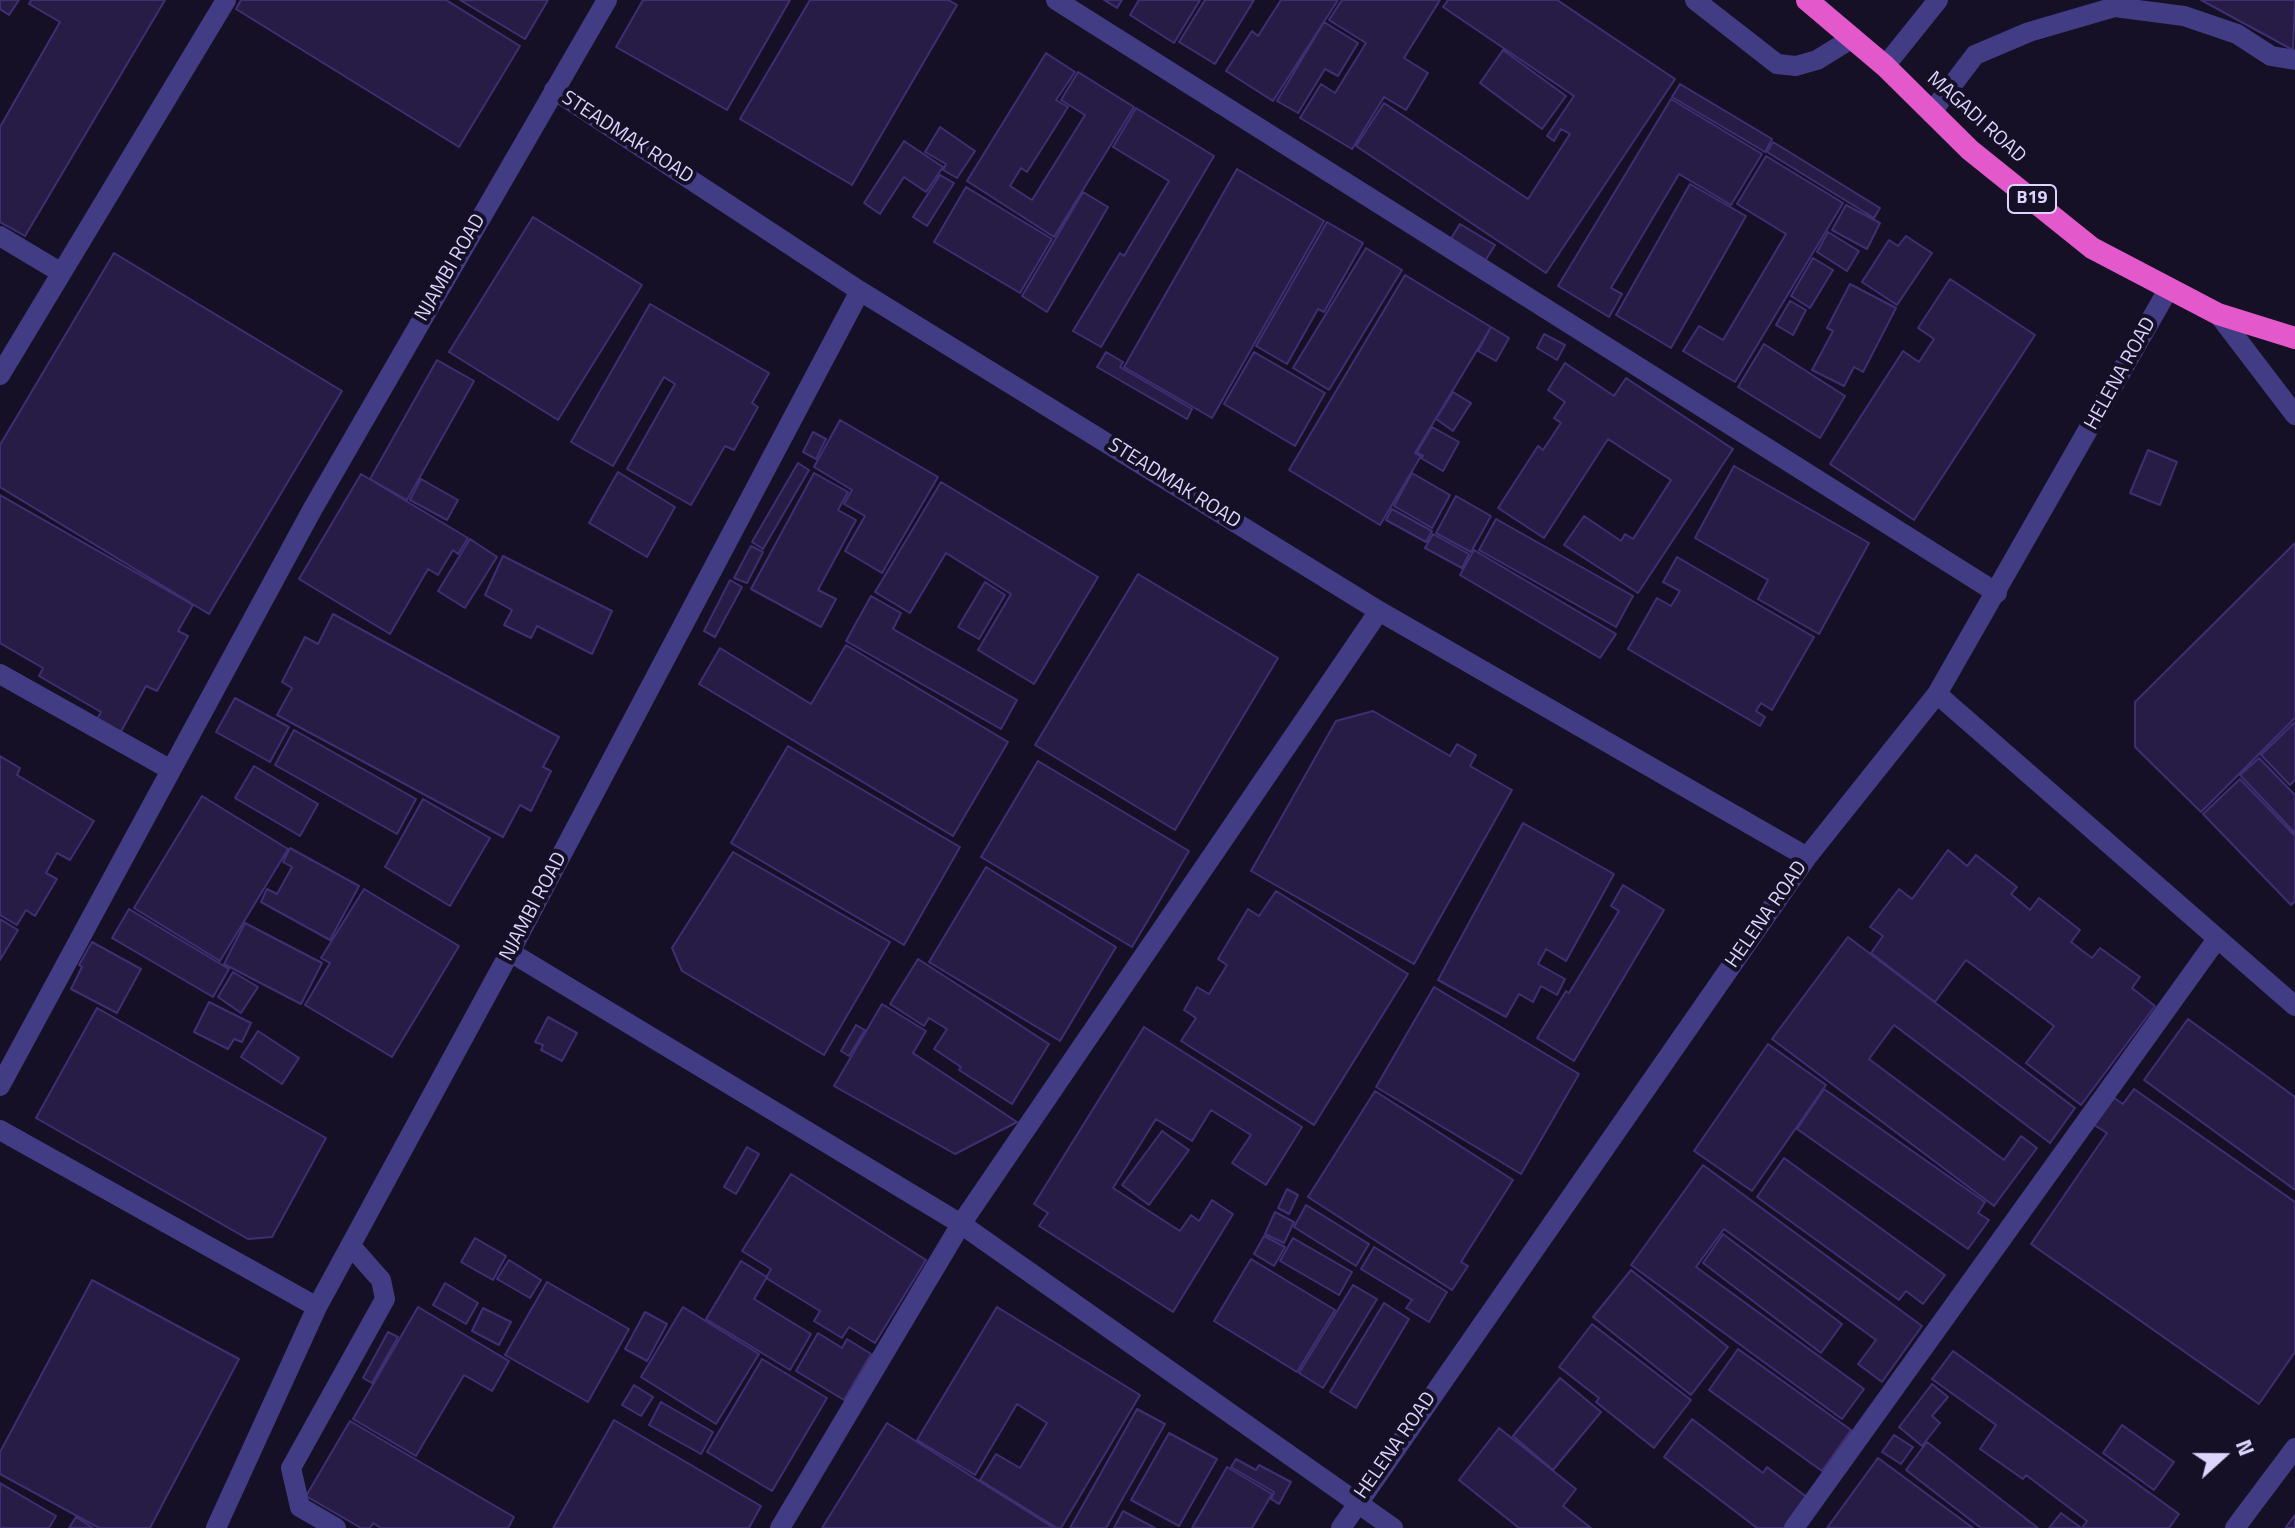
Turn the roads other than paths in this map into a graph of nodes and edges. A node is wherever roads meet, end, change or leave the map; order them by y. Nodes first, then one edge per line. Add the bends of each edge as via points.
1 (226, 0) edge
2 (607, 0) edge
3 (1056, 0) edge
4 (1695, 0) edge
5 (1807, 0) edge
6 (1938, 0) edge
7 (1851, 39) junction
8 (2295, 60) edge
9 (1885, 66) junction
10 (554, 90) junction
11 (1931, 113) junction
12 (0, 236) edge
13 (60, 272) junction
14 (2169, 288) junction
15 (860, 291) junction
16 (2218, 314) junction
17 (2295, 338) edge
18 (0, 375) edge
19 (2295, 415) edge
20 (1997, 593) junction
21 (1379, 611) junction
22 (0, 674) edge
23 (1937, 694) junction
24 (171, 770) junction
25 (1807, 857) junction
26 (2217, 939) junction
27 (510, 952) junction
28 (2295, 1006) edge
29 (0, 1086) edge
30 (0, 1130) edge
31 (961, 1224) junction
32 (351, 1246) junction
33 (317, 1307) junction
34 (2295, 1448) edge
35 (1358, 1501) junction
36 (216, 1528) edge
37 (336, 1528) edge
38 (780, 1528) edge
39 (1341, 1528) edge
40 (1393, 1528) edge
41 (1794, 1528) edge
42 (2235, 1528) edge

1 - 13 street
2 - 10 street, NJAMBI ROAD
3 - 20 street
4 - 7 street via 1777,64 1817,60
5 - 7 highway, MAGADI ROAD / B19
6 - 9 street
7 - 9 highway, MAGADI ROAD / B19
8 - 11 street via 2271,56 2237,34 2184,16 2115,7 2029,32 1975,55
9 - 11 highway, MAGADI ROAD / B19
10 - 15 street, STEADMAK ROAD
10 - 24 street, NJAMBI ROAD via 312,510
11 - 14 highway, MAGADI ROAD / B19 via 2092,248
12 - 13 street
13 - 18 street
14 - 16 highway, MAGADI ROAD / B19
14 - 20 street, HELENA ROAD
15 - 21 street, STEADMAK ROAD
15 - 27 street, NJAMBI ROAD
16 - 17 highway, MAGADI ROAD / B19
16 - 19 street
20 - 23 street, HELENA ROAD
21 - 25 street, STEADMAK ROAD
21 - 31 street
22 - 24 street
23 - 25 street, HELENA ROAD
23 - 26 street
24 - 29 street, NJAMBI ROAD
25 - 35 street, HELENA ROAD
26 - 28 street
26 - 41 street
27 - 31 street
27 - 32 street, NJAMBI ROAD
30 - 33 street
31 - 35 street
31 - 38 street
32 - 33 street, NJAMBI ROAD
32 - 37 street via 381,1280 385,1299 291,1468 300,1507
33 - 36 street, NJAMBI ROAD
34 - 42 street
35 - 39 street, HELENA ROAD
35 - 40 street

